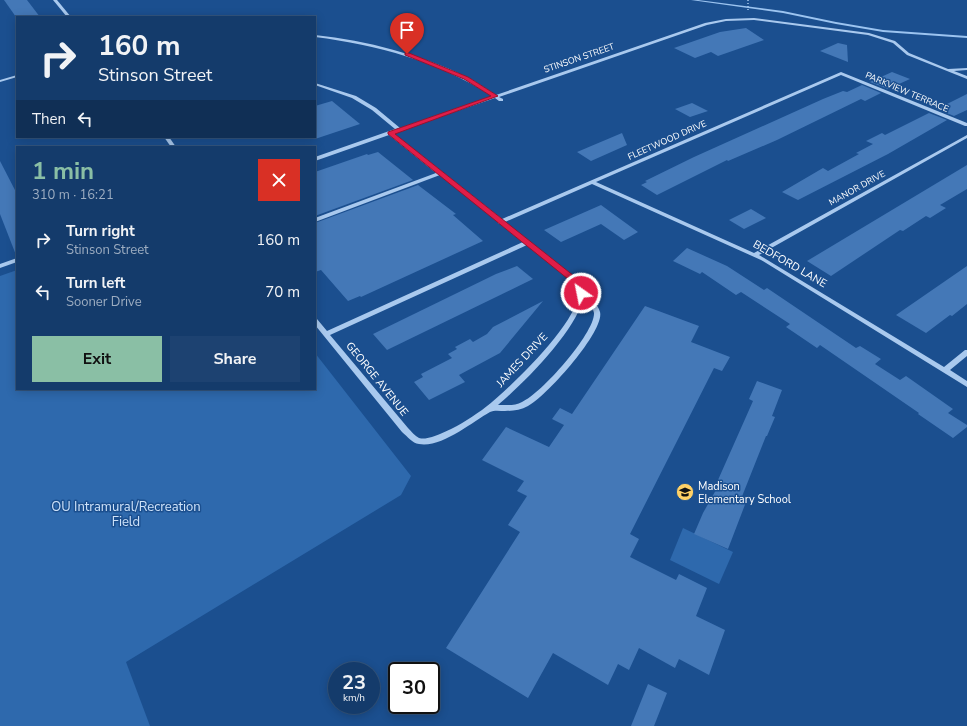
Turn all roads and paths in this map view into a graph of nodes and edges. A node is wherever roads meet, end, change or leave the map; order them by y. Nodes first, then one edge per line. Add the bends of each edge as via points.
1 (55, 0) edge
2 (748, 0) edge
3 (748, 11) dead end
4 (68, 16) edge
5 (316, 36) edge
6 (967, 69) edge
7 (946, 70) junction
8 (841, 73) joint
9 (16, 76) edge
10 (967, 78) edge
11 (0, 81) edge
12 (316, 84) edge
13 (495, 96) junction
14 (501, 100) dead end
15 (967, 125) edge
16 (399, 130) junction
17 (390, 133) junction
18 (967, 136) edge
19 (167, 138) edge
20 (173, 146) edge
21 (316, 159) edge
22 (440, 173) junction
23 (592, 182) junction
24 (316, 220) edge
25 (500, 222) junction
26 (526, 242) junction
27 (755, 255) junction
28 (16, 260) edge
29 (0, 266) edge
30 (581, 293) junction
31 (316, 322) edge
32 (326, 334) junction
33 (967, 352) edge
34 (945, 370) junction
35 (967, 384) edge
36 (490, 408) junction
37 (432, 439) joint

1 - 4 street
2 - 3 path
5 - 13 street via 346,39 413,56 466,78
6 - 7 street
7 - 10 street, STINSON STREET
7 - 13 street, STINSON STREET via 908,54 894,42 856,32 754,19 719,21
8 - 15 street, PARKVIEW TERRACE
8 - 23 street, FLEETWOOD DRIVE
9 - 11 street
12 - 16 street via 354,97 374,109
13 - 14 street
13 - 16 street, STINSON STREET
16 - 17 street, STINSON STREET
17 - 21 street, STINSON STREET
17 - 22 street
18 - 27 street, MANOR DRIVE
19 - 20 street
22 - 24 street
22 - 25 street
23 - 25 street, FLEETWOOD DRIVE
23 - 27 street, BEDFORD LANE
25 - 26 street
26 - 30 street via 578,284
26 - 32 street
27 - 34 street, BEDFORD LANE
28 - 29 street
30 - 36 street, JAMES DRIVE via 571,318 550,347 523,378
30 - 36 street via 597,313 592,330 573,358 528,404 516,408
31 - 32 street, GEORGE AVENUE
32 - 37 street, GEORGE AVENUE via 405,430 421,441
33 - 34 street
34 - 35 street, BEDFORD LANE
36 - 37 street, JAMES DRIVE via 454,431

